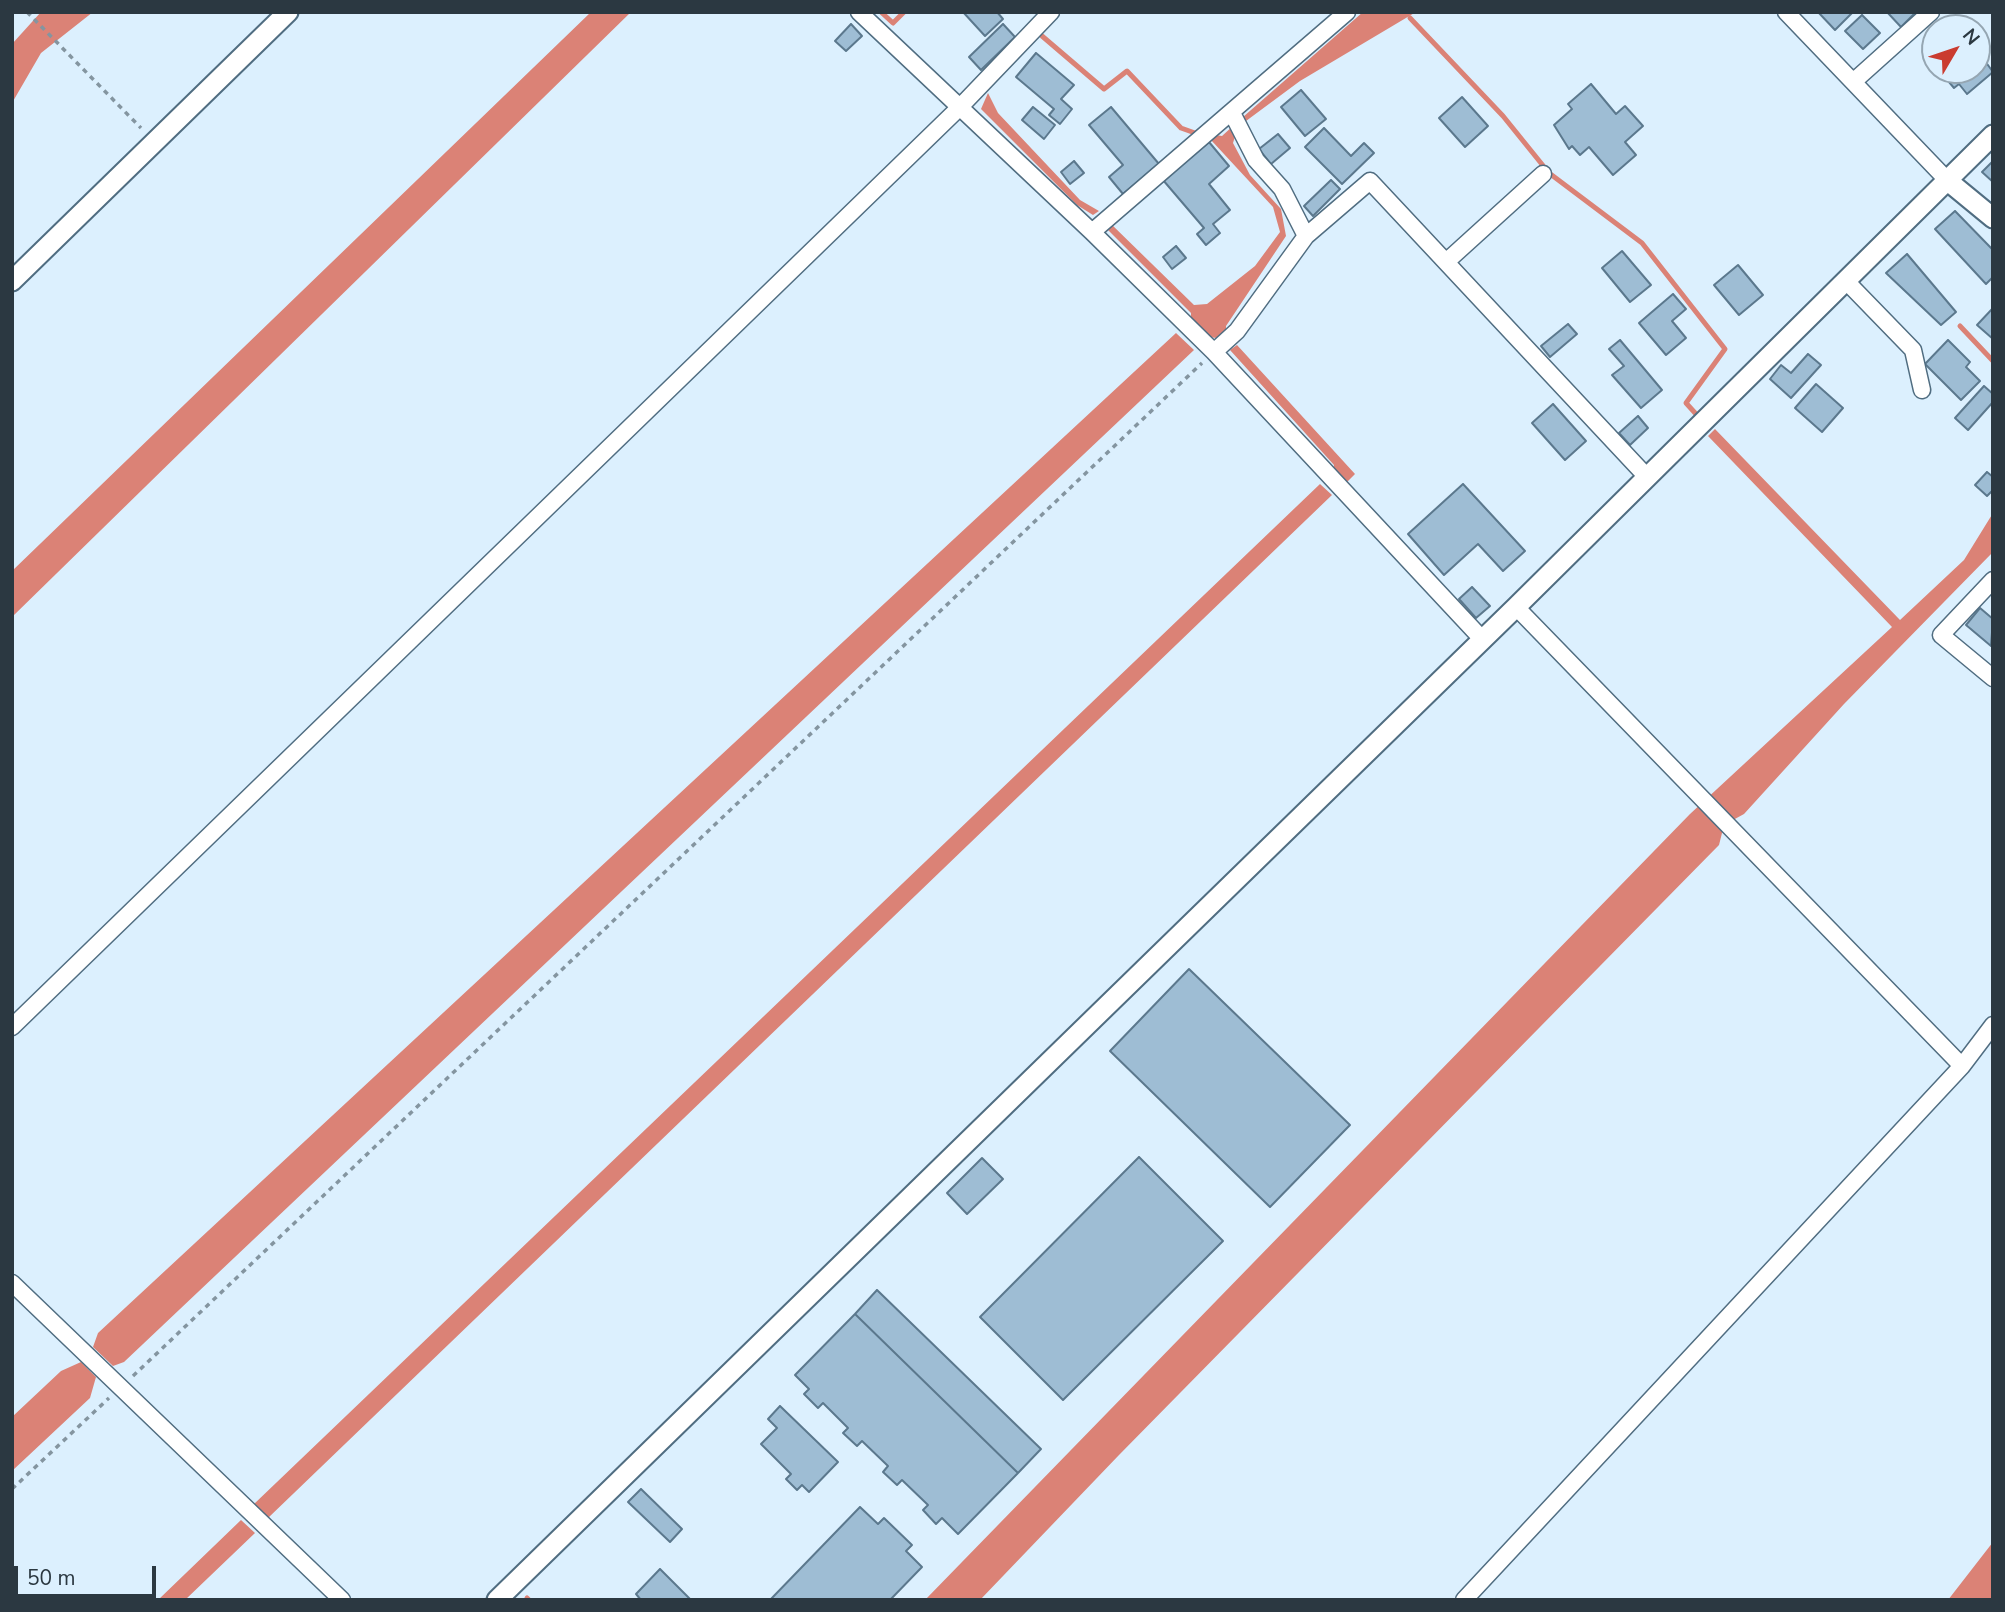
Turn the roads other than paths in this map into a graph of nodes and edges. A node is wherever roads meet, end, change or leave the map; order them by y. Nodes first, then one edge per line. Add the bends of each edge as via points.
1 (288, 12) edge
2 (859, 12) edge
3 (1051, 12) edge
4 (1347, 12) edge
5 (1787, 12) edge
6 (1931, 12) edge
7 (1853, 82) junction
8 (960, 107) junction
9 (1232, 113) junction
10 (1993, 135) edge
11 (1543, 174) dead end
12 (1948, 181) junction
13 (1993, 218) edge
14 (1092, 232) junction
15 (1306, 236) junction
16 (1446, 262) junction
17 (12, 281) edge
18 (1846, 281) junction
19 (1214, 352) junction
20 (1922, 390) dead end
21 (1647, 477) junction
22 (1993, 580) edge
23 (1516, 607) junction
24 (1482, 639) junction
25 (1993, 678) edge
26 (1993, 1025) edge
27 (12, 1027) edge
28 (1962, 1066) junction
29 (12, 1283) edge
30 (342, 1600) edge
31 (498, 1600) edge
32 (1464, 1600) edge

1 - 17 street
2 - 8 street
3 - 8 street
4 - 9 street
5 - 7 street
6 - 7 street
7 - 12 street
8 - 14 street
8 - 27 street
9 - 14 street
9 - 15 street via 1256,160 1282,189
10 - 12 street
11 - 16 street
12 - 13 street
12 - 18 street
14 - 19 street
15 - 16 street via 1370,181
15 - 19 street via 1237,331
16 - 21 street
18 - 20 street via 1913,350
18 - 21 street
19 - 24 street
21 - 23 street
22 - 25 street via 1941,635
23 - 24 street
23 - 28 street
24 - 31 street
26 - 28 street
28 - 32 street
29 - 30 street

